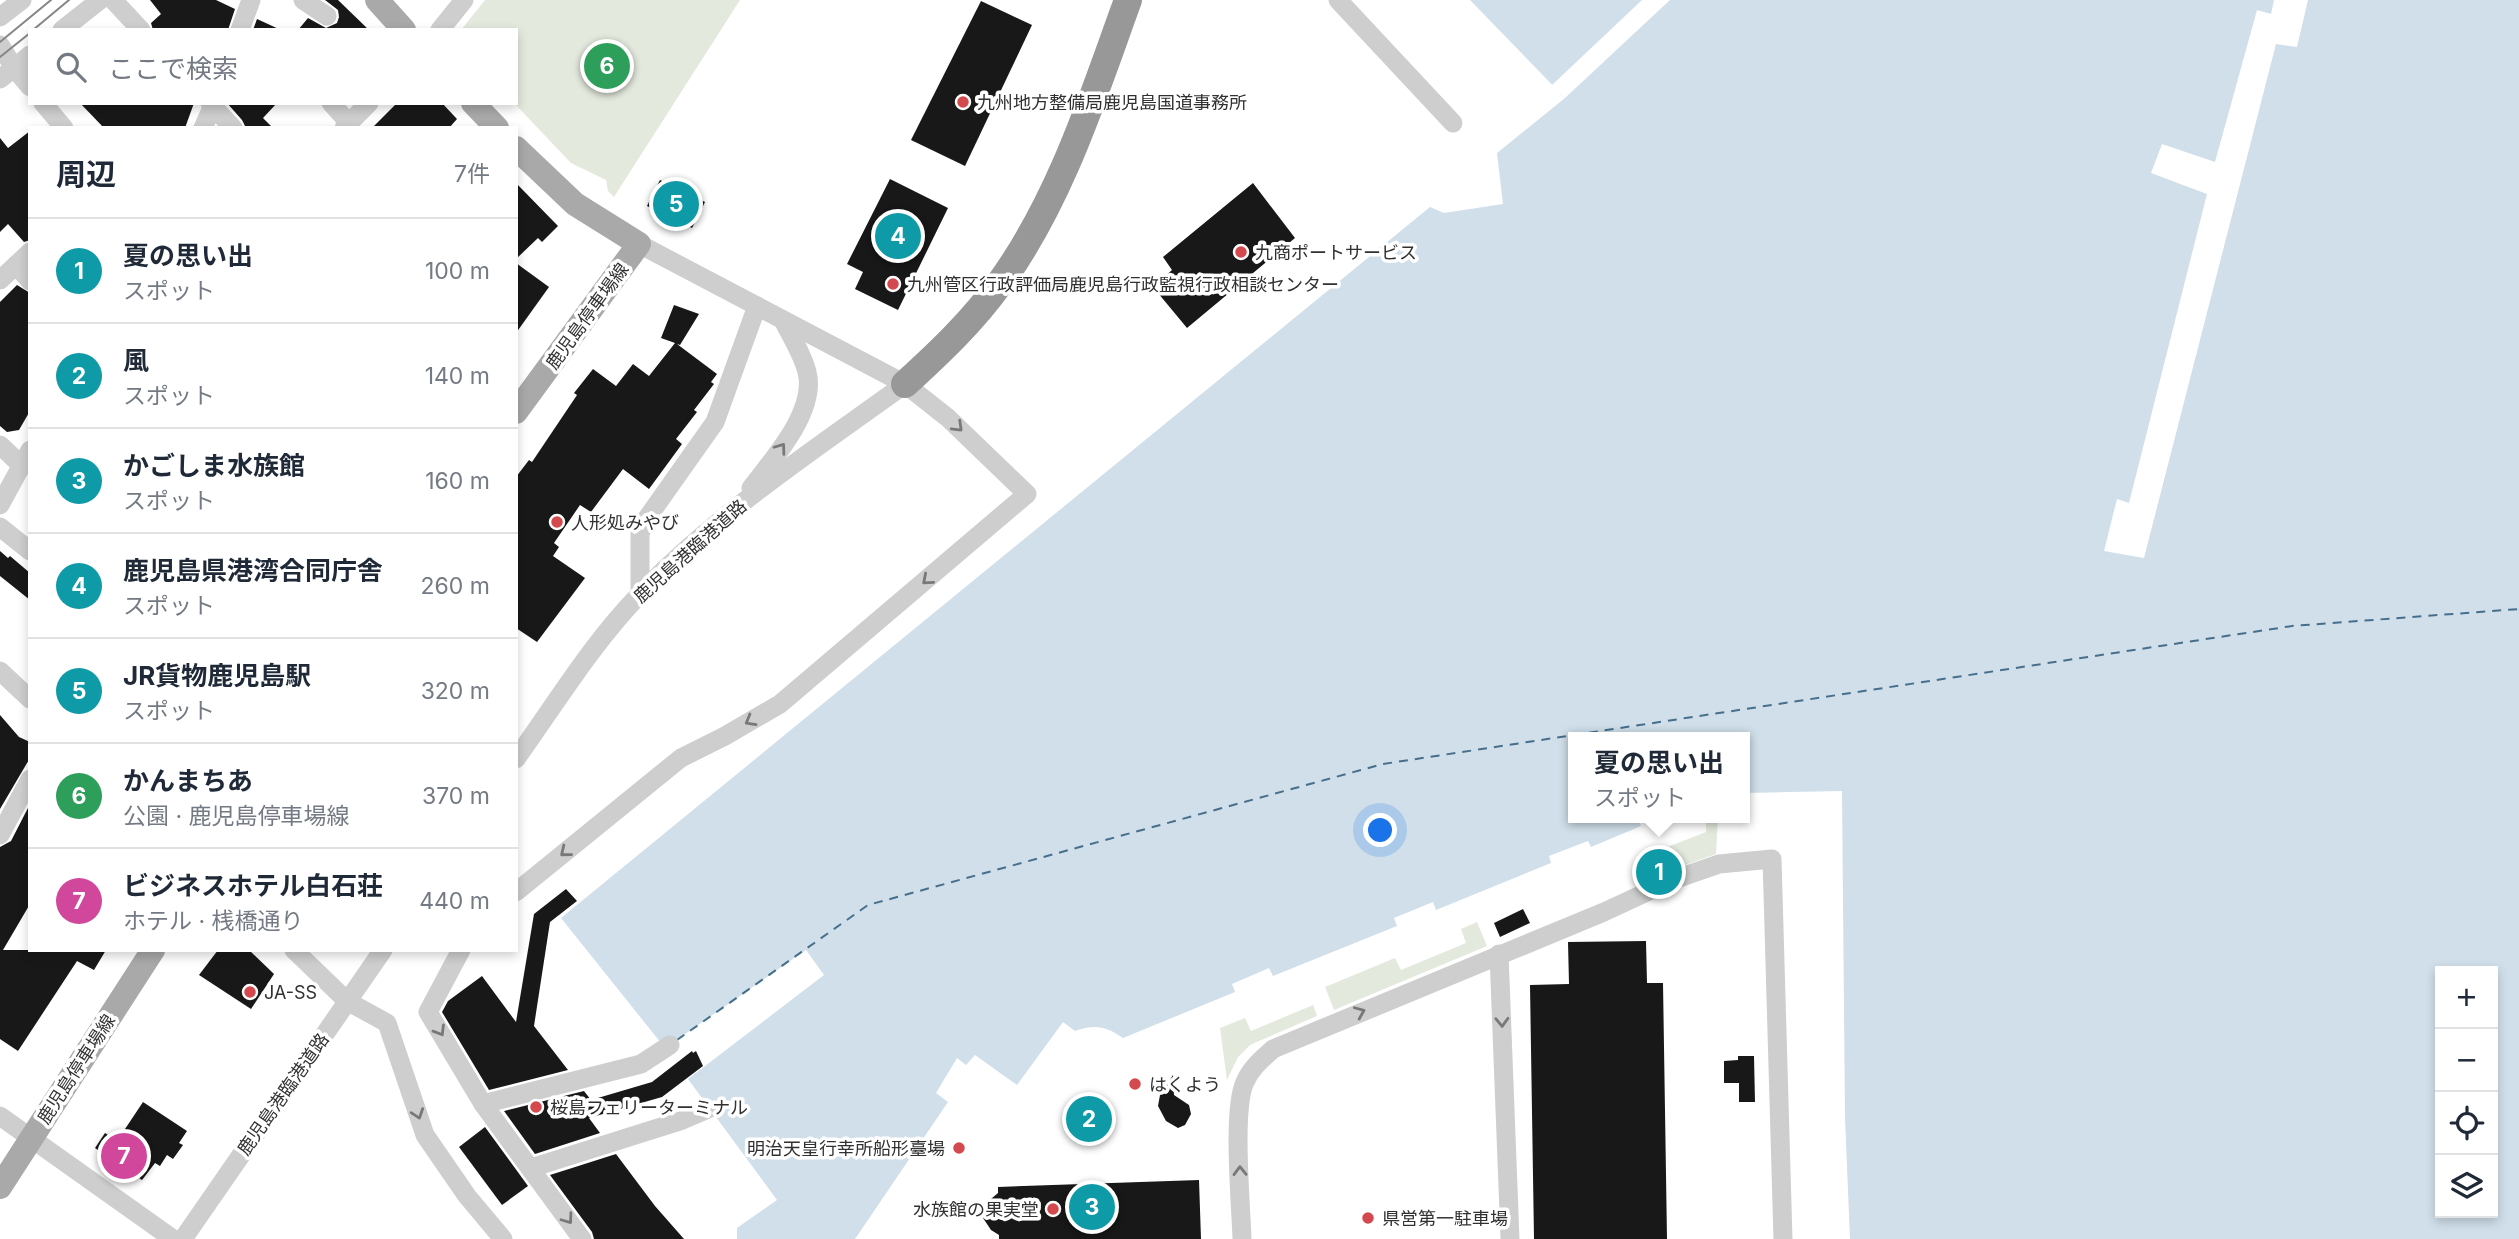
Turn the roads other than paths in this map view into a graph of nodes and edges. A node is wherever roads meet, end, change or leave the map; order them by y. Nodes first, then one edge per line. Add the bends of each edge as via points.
1 (22, 0) edge
2 (100, 0) edge
3 (113, 0) edge
4 (251, 0) edge
5 (377, 0) edge
6 (464, 0) edge
7 (1128, 0) edge
8 (1338, 0) edge
9 (307, 1) edge
10 (327, 16) dead end
11 (0, 17) edge
12 (65, 28) edge
13 (139, 28) edge
14 (241, 28) edge
15 (402, 28) edge
16 (442, 28) edge
17 (0, 45) edge
18 (28, 57) edge
19 (7, 74) edge
20 (28, 86) edge
21 (45, 105) edge
22 (212, 105) edge
23 (213, 105) edge
24 (332, 105) edge
25 (367, 105) edge
26 (475, 105) edge
27 (1453, 122) dead end
28 (346, 125) edge
29 (62, 126) edge
30 (204, 126) edge
31 (231, 126) edge
32 (494, 126) edge
33 (519, 156) edge
34 (639, 244) junction
35 (23, 258) edge
36 (0, 280) edge
37 (757, 306) junction
38 (784, 322) junction
39 (905, 384) junction
40 (518, 407) edge
41 (0, 445) edge
42 (25, 458) edge
43 (740, 503) junction
44 (0, 505) edge
45 (0, 527) edge
46 (28, 549) edge
47 (640, 593) junction
48 (1, 674) edge
49 (28, 697) edge
50 (518, 756) edge
51 (28, 783) edge
52 (0, 835) edge
53 (518, 890) edge
54 (152, 952) edge
55 (296, 952) edge
56 (382, 952) edge
57 (460, 952) edge
58 (1499, 954) junction
59 (347, 1001) junction
60 (670, 1045) dead end
61 (483, 1104) junction
62 (708, 1109) dead end
63 (0, 1116) edge
64 (31, 1139) junction
65 (531, 1168) junction
66 (0, 1187) edge
67 (173, 1239) edge
68 (183, 1239) edge
69 (503, 1239) edge
70 (582, 1239) edge
71 (1242, 1239) edge
72 (1510, 1239) edge
73 (1783, 1239) edge

1 - 11 street
2 - 12 street
3 - 13 street
4 - 14 street
5 - 15 main road
6 - 16 street
7 - 39 highway via 1066,164 1018,256 981,307
8 - 27 street
9 - 10 street
17 - 19 street
18 - 19 street
19 - 20 street
21 - 29 street
22 - 30 street
23 - 31 street
24 - 28 street
25 - 28 street
26 - 32 main road
33 - 34 main road, 鹿児島停車場線 via 575,204
34 - 37 street
34 - 40 main road, 鹿児島停車場線
35 - 36 street
37 - 38 street
37 - 47 street via 715,422 640,534
38 - 39 street
43 -> 38 street via 788,439 810,389 807,371
39 - 43 street, 鹿児島港臨港道路
39 -> 53 street via 948,418 1027,494 780,704 681,758
41 - 42 street
42 - 44 street
43 - 47 street, 鹿児島港臨港道路
45 - 46 street
47 - 50 street, 鹿児島港臨港道路 via 598,643
48 - 49 street
51 - 52 street
54 - 64 main road, 鹿児島停車場線
55 - 59 street
56 - 59 street, 鹿児島港臨港道路
57 -> 61 street via 428,1012
71 -> 58 street via 1239,1114 1243,1085 1252,1069 1273,1049
58 -> 72 street
58 - 73 street via 1673,880 1719,864 1772,859
59 - 68 street, 鹿児島港臨港道路
59 -> 69 street via 387,1023 425,1135
60 - 61 street via 641,1064
61 - 65 street
62 - 65 street
63 - 64 street
64 - 66 main road, 鹿児島停車場線
64 - 67 street
65 -> 70 street

